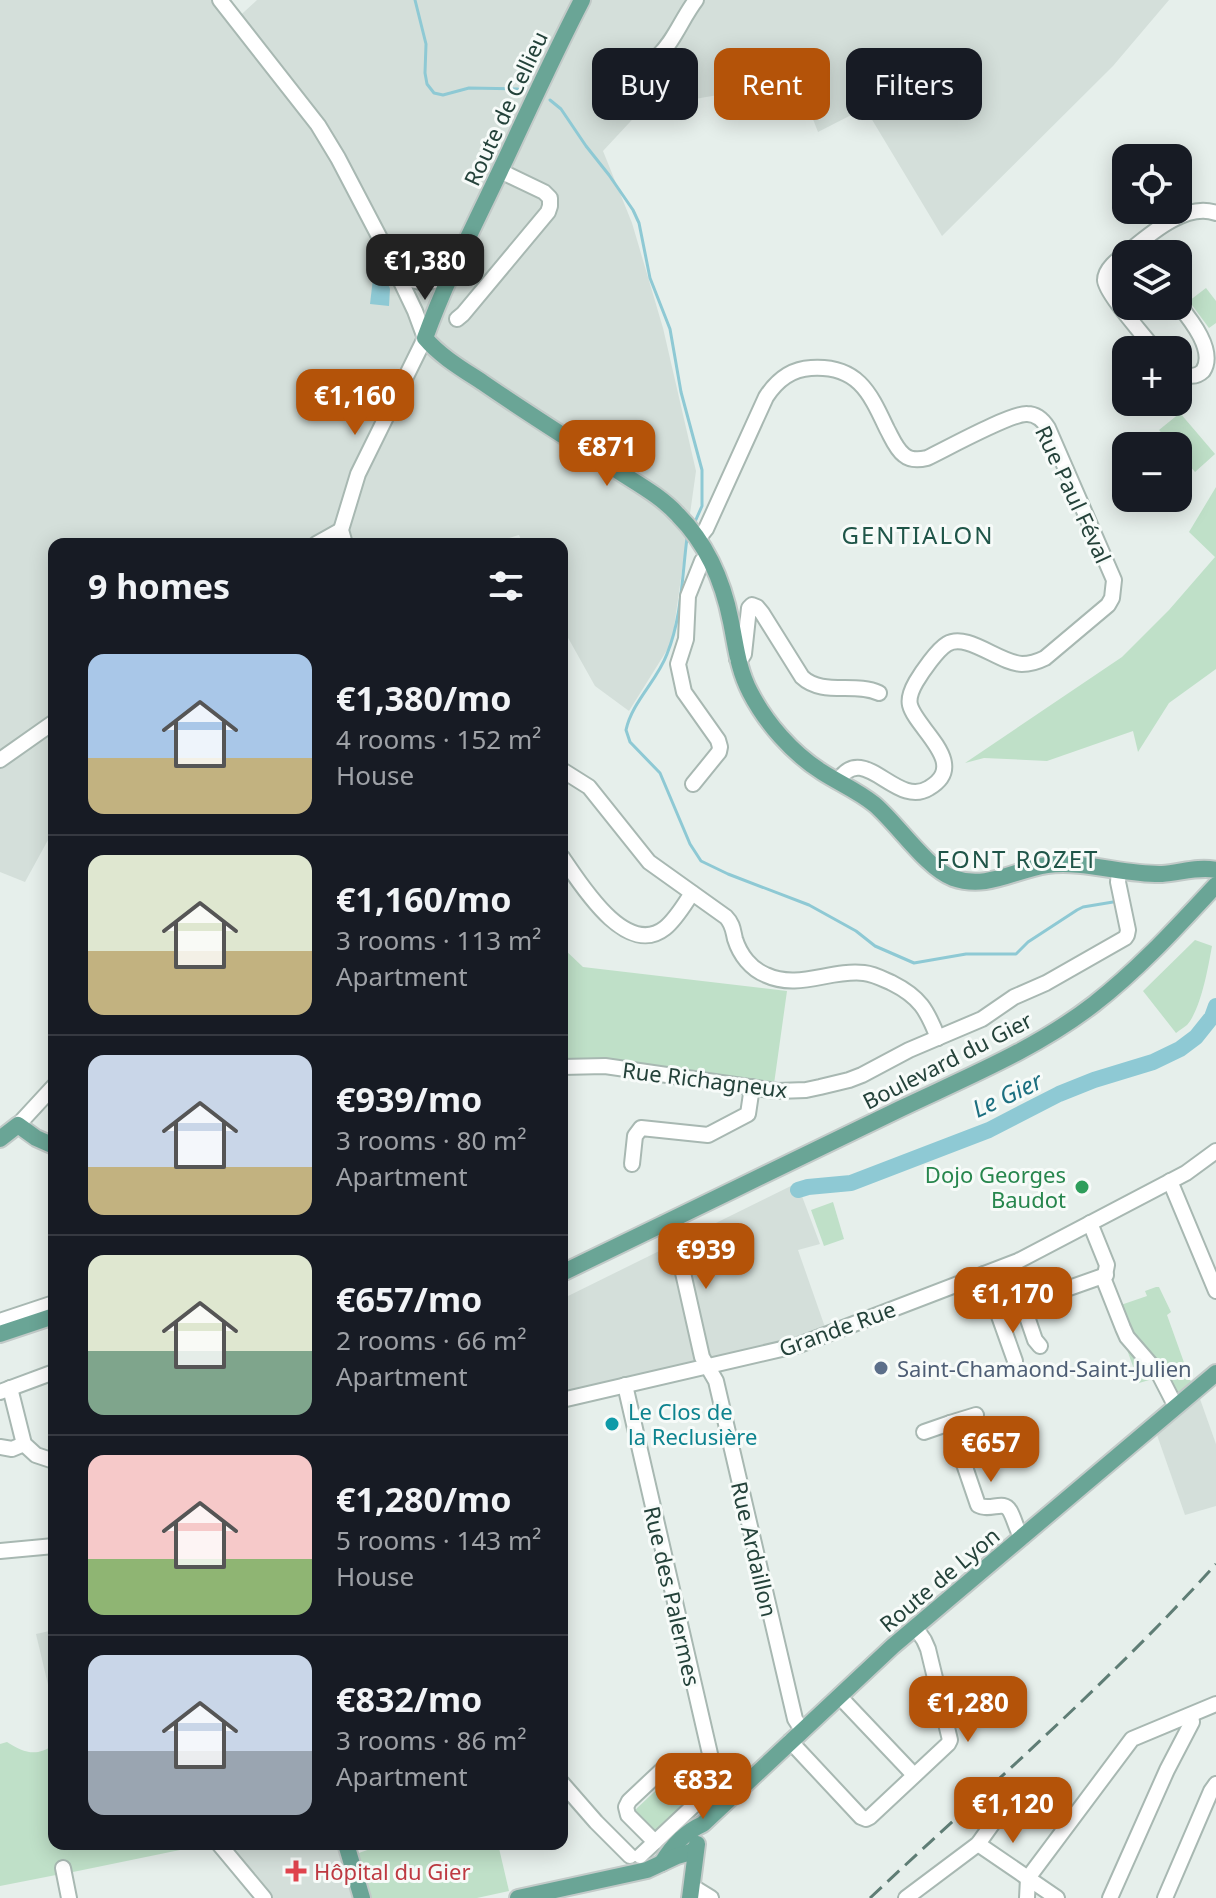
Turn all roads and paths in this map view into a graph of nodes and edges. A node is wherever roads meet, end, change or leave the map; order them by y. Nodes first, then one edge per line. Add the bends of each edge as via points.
1 (220, 0) edge
2 (582, 0) edge
3 (696, 0) edge
4 (665, 48) edge
5 (500, 171) junction
6 (1216, 213) edge
7 (1142, 240) edge
8 (1112, 268) edge
9 (398, 276) junction
10 (450, 276) junction
11 (1112, 295) edge
12 (457, 319) dead end
13 (1131, 320) edge
14 (1191, 320) edge
15 (1144, 336) edge
16 (425, 338) junction
17 (1192, 376) edge
18 (693, 532) junction
19 (343, 537) edge
20 (708, 555) junction
21 (737, 659) junction
22 (879, 693) dead end
23 (48, 726) edge
24 (0, 760) edge
25 (568, 774) edge
26 (838, 781) junction
27 (693, 784) dead end
28 (568, 865) edge
29 (1216, 870) edge
30 (1119, 871) junction
31 (1216, 885) edge
32 (692, 893) junction
33 (1216, 900) edge
34 (938, 1038) junction
35 (568, 1067) edge
36 (752, 1087) junction
37 (48, 1093) edge
38 (18, 1125) junction
39 (1, 1137) edge
40 (48, 1143) edge
41 (1216, 1151) edge
42 (632, 1164) dead end
43 (1170, 1181) junction
44 (1090, 1223) junction
45 (665, 1227) junction
46 (568, 1270) edge
47 (984, 1274) junction
48 (1106, 1275) junction
49 (568, 1281) edge
50 (1216, 1291) edge
51 (48, 1305) edge
52 (48, 1318) edge
53 (0, 1321) edge
54 (0, 1334) edge
55 (1040, 1346) dead end
56 (708, 1366) junction
57 (1014, 1370) dead end
58 (1216, 1373) edge
59 (48, 1374) edge
60 (625, 1385) junction
61 (5, 1390) edge
62 (568, 1399) edge
63 (1176, 1407) junction
64 (976, 1415) dead end
65 (950, 1423) junction
66 (924, 1432) dead end
67 (24, 1444) junction
68 (0, 1447) edge
69 (48, 1459) edge
70 (1022, 1538) junction
71 (48, 1547) edge
72 (0, 1551) edge
73 (915, 1627) junction
74 (839, 1696) junction
75 (1216, 1704) edge
76 (1191, 1715) junction
77 (796, 1736) junction
78 (914, 1775) junction
79 (717, 1784) junction
80 (1216, 1784) edge
81 (568, 1790) edge
82 (1013, 1795) dead end
83 (701, 1799) junction
84 (722, 1806) junction
85 (655, 1842) junction
86 (691, 1844) junction
87 (978, 1844) junction
88 (224, 1850) edge
89 (348, 1850) edge
90 (645, 1861) junction
91 (63, 1868) dead end
92 (1028, 1878) junction
93 (690, 1893) edge
94 (910, 1897) edge
95 (69, 1898) edge
96 (264, 1898) edge
97 (362, 1898) edge
98 (519, 1898) edge
99 (711, 1898) edge
100 (1027, 1898) edge
101 (1057, 1898) edge
102 (1110, 1898) edge
103 (1165, 1898) edge

1 - 9 street via 318,125
2 - 5 main road, Route de Cellieu
3 - 4 street
5 - 10 main road, Route de Cellieu
5 - 12 street via 544,192 550,206
6 - 7 street via 1203,210 1175,219
8 - 11 street via 1105,277
9 - 10 street via 424,283
9 - 16 street
10 - 16 main road, Route de Cellieu
13 - 15 street
14 - 17 street via 1212,350 1207,369
16 - 18 main road via 443,356 654,495
16 - 19 street, Route de Cellieu via 358,474
18 - 20 main road
18 - 26 street, Rue Paul Féval via 706,529 773,387 793,371 833,369 863,384 899,451 910,459 927,458 1015,416 1030,414 1048,428 1114,580 1108,605 1034,663 1011,662 961,641 940,650 916,682 909,703 944,764 927,790 906,791 861,767 851,767
20 - 21 main road via 726,601
20 - 27 street via 687,601 686,639 678,664 686,696 720,747
21 - 22 street via 744,654 752,605 807,682
21 - 26 main road via 751,694 787,743
23 - 24 street
25 - 32 street via 589,787 649,862
26 - 30 main road via 872,803 940,870 955,878 992,882 1057,864
28 - 32 street via 600,910 643,935 665,929
29 - 30 main road
30 - 34 street, Rue Richagneux via 1125,938 990,1015
31 - 45 main road, Boulevard du Gier via 1136,969 1066,1024
32 - 34 street via 730,921 742,954 757,970 788,981 854,972 880,977 918,1000
33 - 45 main road, Boulevard du Gier via 1137,980 1045,1047
34 - 36 street, Rue Richagneux via 849,1080 806,1090
35 - 36 street, Rue Richagneux via 605,1066
36 - 42 street via 748,1114 711,1134 641,1128
37 - 38 street
38 - 39 main road
38 - 40 main road
41 - 43 street, Grande Rue
43 - 44 street, Grande Rue
43 - 50 street
44 - 47 street, Grande Rue
44 - 48 street
45 - 46 main road
45 - 49 main road
45 - 56 street, Rue Ardaillon via 679,1255
47 - 56 street, Grande Rue via 799,1345
47 - 57 street
48 - 55 street via 1023,1305
48 - 63 street via 1127,1337 1159,1374
51 - 53 street
52 - 54 main road
56 - 60 street, Grande Rue
56 - 77 street, Rue Ardaillon via 716,1381
58 - 63 main road, Route de Lyon
59 - 61 street
60 - 62 street, Grande Rue
60 - 79 street, Rue des Palermes
61 - 67 street
63 - 70 main road, Route de Lyon
64 - 65 street
65 - 66 street
65 - 70 street via 978,1505 1006,1507
67 - 68 street
67 - 69 street
70 - 73 main road, Route de Lyon
71 - 72 street
73 - 74 main road, Route de Lyon
73 - 78 street via 928,1649 950,1740
74 - 77 main road, Route de Lyon
74 - 78 street
75 - 76 street
76 - 92 street via 1132,1739
76 - 102 street
77 - 78 street via 866,1819
77 - 84 main road, Route de Lyon
79 - 83 street
79 - 84 street, Rue des Palermes
80 - 103 street
81 - 90 street via 596,1822
82 - 87 street
83 - 85 street
83 - 85 street via 674,1771 662,1770 626,1807
84 - 86 main road, Route de Lyon
85 - 90 street
86 - 90 main road, Route de Lyon via 691,1852
86 - 93 main road
87 - 92 street
87 - 94 street
88 - 96 street
89 - 97 main road
90 - 98 main road, Route de Lyon via 629,1875
91 - 95 street
92 - 100 street
92 - 101 street
93 - 99 street

